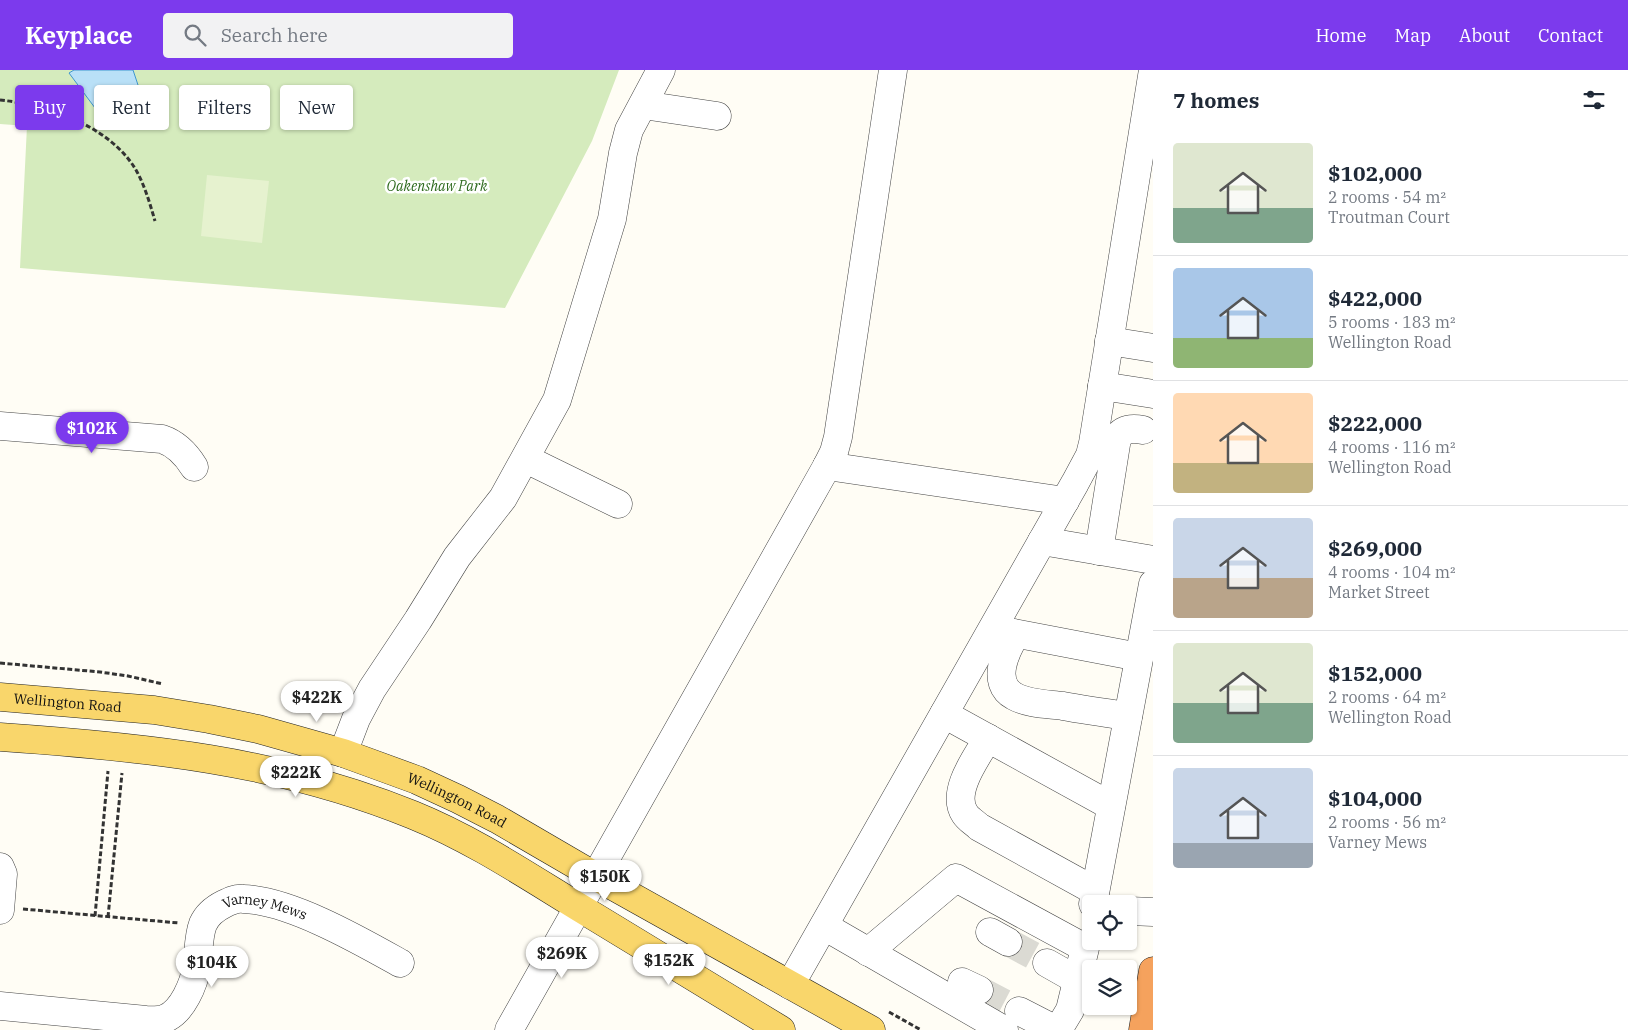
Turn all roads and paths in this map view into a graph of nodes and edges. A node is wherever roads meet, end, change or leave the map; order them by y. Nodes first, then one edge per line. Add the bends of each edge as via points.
1 (661, 70) edge
2 (892, 70) edge
3 (1153, 70) edge
4 (0, 100) edge
5 (643, 105) junction
6 (717, 116) dead end
7 (1148, 126) edge
8 (155, 221) dead end
9 (1109, 341) junction
10 (1153, 348) edge
11 (1102, 386) junction
12 (1153, 394) edge
13 (0, 426) edge
14 (1143, 430) dead end
15 (526, 459) junction
16 (827, 466) junction
17 (194, 467) dead end
18 (1065, 501) junction
19 (618, 504) dead end
20 (1042, 541) junction
21 (1099, 551) junction
22 (1153, 560) edge
23 (1153, 584) edge
24 (1004, 631) junction
25 (1139, 657) junction
26 (0, 698) edge
27 (944, 714) junction
28 (1128, 716) junction
29 (0, 737) edge
30 (988, 738) junction
31 (343, 753) junction
32 (108, 771) dead end
33 (122, 772) dead end
34 (1111, 806) junction
35 (0, 867) edge
36 (594, 876) junction
37 (1094, 895) edge
38 (1082, 896) edge
39 (578, 907) junction
40 (0, 909) edge
41 (1137, 911) edge
42 (1153, 912) edge
43 (95, 916) junction
44 (108, 917) junction
45 (203, 925) junction
46 (824, 926) junction
47 (1082, 946) edge
48 (1084, 950) edge
49 (868, 952) junction
50 (400, 963) dead end
51 (1047, 963) tunnel mouth
52 (1153, 971) edge
53 (1077, 980) junction
54 (790, 985) junction
55 (0, 1006) edge
56 (1011, 1021) edge
57 (68, 1022) edge
58 (508, 1030) edge
59 (781, 1030) edge
60 (871, 1030) edge
61 (1057, 1030) edge
62 (1143, 1030) edge

1 - 5 street
2 - 16 street via 838,437
3 - 7 street
4 - 8 path via 50,110 104,137 136,170
5 - 6 street
5 - 15 street via 627,138 612,219 557,400
7 - 9 street
9 - 10 street
9 - 11 street
11 - 12 street
11 - 18 street via 1090,455
13 - 17 street via 162,439 185,453
14 - 21 street via 1125,430 1117,438
15 - 19 street
15 - 31 street via 504,498 457,557 372,689
16 - 18 street
16 - 36 street
18 - 20 street
20 - 21 street
20 - 24 street
21 - 22 street
23 - 25 street
24 - 25 street
24 - 27 street
24 - 28 street via 1006,649 1001,666 1002,682 1012,695 1029,701
25 - 28 street
26 - 31 main road, Wellington Road via 154,710 200,717 258,729
27 - 30 street
27 - 46 street
28 - 34 street
29 - 39 main road via 167,752 288,774 331,786 414,816 471,842
30 - 34 street
30 - 38 street via 963,784 960,801 965,814 979,828
31 - 36 main road, Wellington Road via 458,799
32 - 43 path
33 - 44 path
34 - 37 street
35 - 40 street
36 - 39 street
36 - 54 main road, Wellington Road
39 - 58 street
39 - 59 main road
40 - 43 path
41 - 42 street
43 - 44 path
44 - 45 path
45 - 50 street, Varney Mews via 208,916 231,900 255,900 319,922
45 - 57 street, Varney Mews via 197,968 190,987 179,1008 169,1016 155,1020
46 - 49 street
46 - 54 street
47 - 49 street via 956,878
48 - 53 street
49 - 56 street
51 - 53 street
52 - 62 highway
53 - 61 street via 1070,1010
54 - 60 main road, Wellington Road
55 - 57 street, Varney Mews
56 - 61 street

